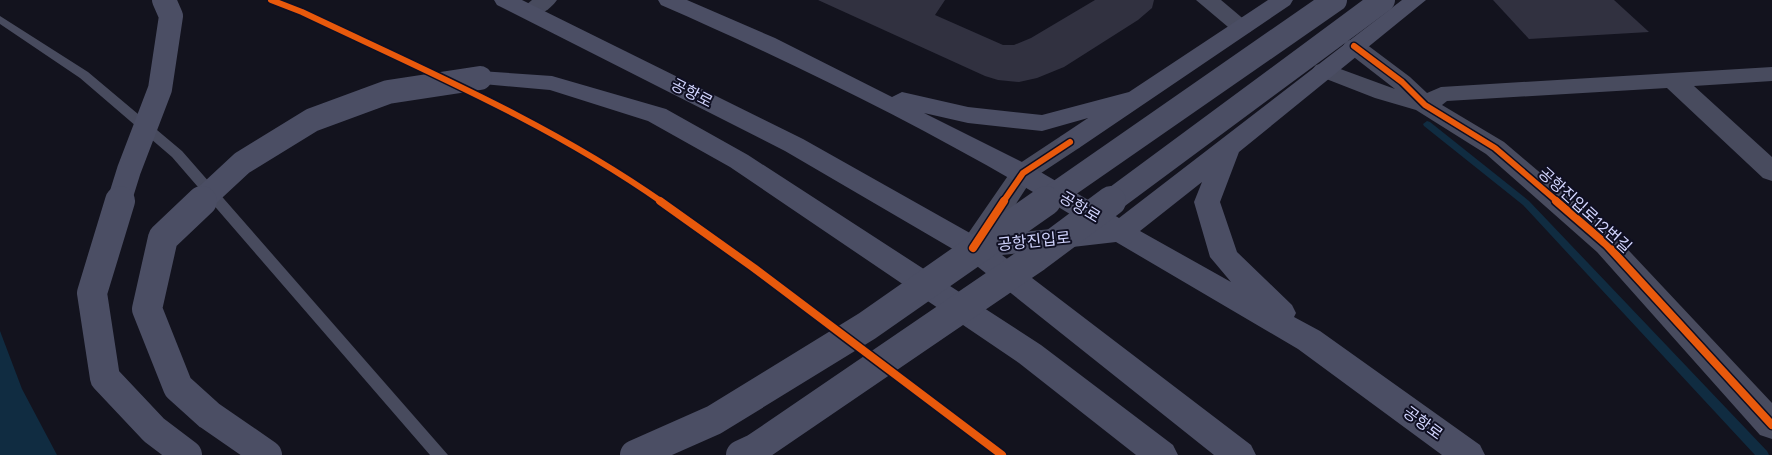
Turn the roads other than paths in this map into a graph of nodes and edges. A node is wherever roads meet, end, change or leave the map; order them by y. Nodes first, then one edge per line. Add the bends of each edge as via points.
1 (164, 0) edge
2 (505, 0) edge
3 (669, 0) edge
4 (1207, 0) edge
5 (1282, 0) edge
6 (1335, 0) edge
7 (1383, 0) edge
8 (1415, 0) edge
9 (538, 5) edge
10 (0, 19) edge
11 (1242, 26) junction
12 (1354, 46) junction
13 (1324, 70) junction
14 (1772, 74) edge
15 (1672, 79) junction
16 (860, 90) junction
17 (1137, 96) junction
18 (1425, 104) junction
19 (1070, 142) joint
20 (1227, 147) junction
21 (1772, 172) edge
22 (1023, 173) junction
23 (1120, 232) junction
24 (973, 248) junction
25 (1309, 340) junction
26 (1772, 425) edge
27 (186, 455) edge
28 (267, 455) edge
29 (440, 455) edge
30 (635, 455) edge
31 (742, 455) edge
32 (1161, 455) edge
33 (1239, 455) edge
34 (1468, 455) edge

1 - 27 main road, bridge via 171,16 160,89 129,170 92,293 105,378 154,430
2 - 9 main road, 공항로
3 - 16 main road, 공항로 via 768,43
4 - 11 street
5 - 11 main road, 공항진입로
6 - 30 main road, bridge via 867,326 714,420
7 - 31 main road, bridge via 1036,257
8 - 12 main road
9 - 24 main road, 공항로 via 794,145
10 - 29 lane via 84,75 177,154
11 - 17 main road, 공항진입로
12 - 13 main road
12 - 18 street, 공항진입로12번길
13 - 18 street via 1383,93
13 - 20 main road
14 - 15 street
15 - 18 street via 1441,94
15 - 21 street
16 - 17 main road via 968,115 1042,123
16 - 22 main road, 공항로
17 - 19 main road, 공항진입로
18 - 26 street, 공항진입로12번길 via 1495,148 1607,245
19 - 22 street, 공항진입로
20 - 23 main road
20 - 25 main road via 1207,202 1224,257
22 - 23 main road, 공항로
22 - 24 street, 공항진입로
23 - 24 main road, 공항진입로
23 - 25 main road, 공항로
24 - 33 main road, 공항로
25 - 34 main road, 공항로
28 - 32 main road, bridge via 209,415 178,387 148,309 164,238 242,163 312,120 388,92 480,78 552,83 665,120 739,161 1030,354

